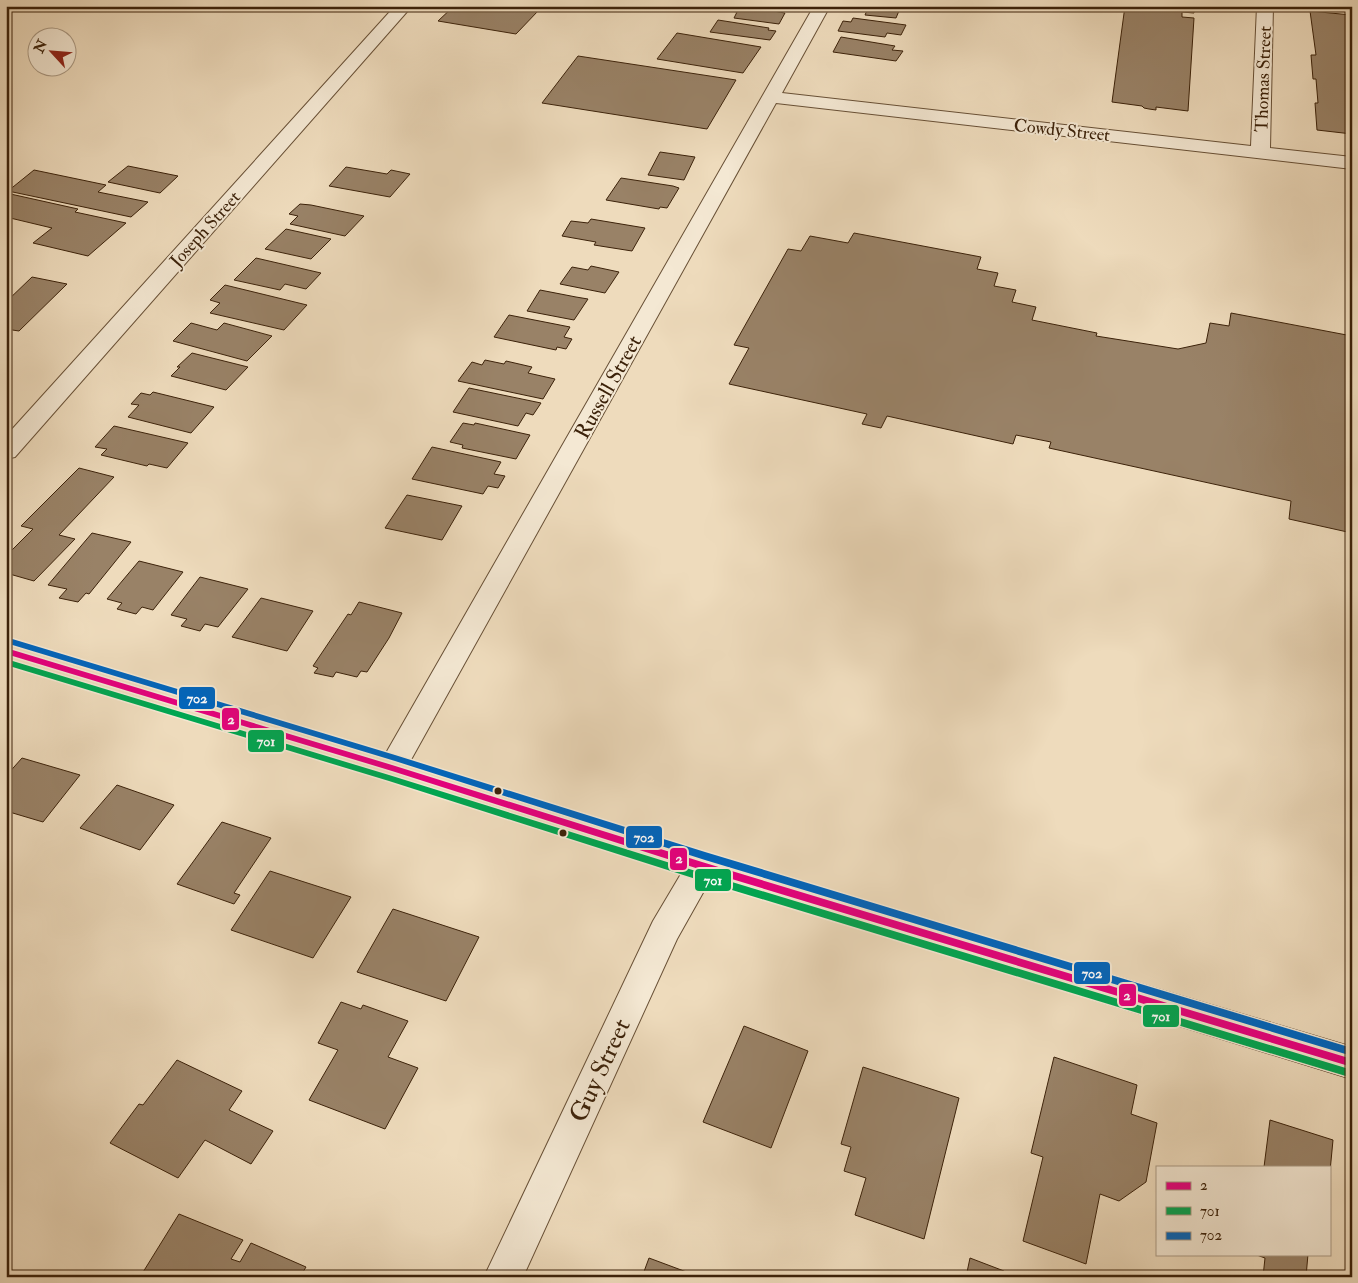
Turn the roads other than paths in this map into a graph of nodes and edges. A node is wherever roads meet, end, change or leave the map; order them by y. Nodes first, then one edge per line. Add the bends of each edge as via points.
1 (404, 6) edge
2 (822, 6) edge
3 (1266, 6) edge
4 (772, 97) junction
5 (1260, 152) junction
6 (1352, 163) edge
7 (6, 452) edge
8 (6, 651) edge
9 (392, 768) junction
10 (702, 866) junction
11 (1352, 1063) edge
12 (503, 1277) edge

1 - 7 street, Joseph Street
2 - 4 street, Russell Street
3 - 5 street, Thomas Street
4 - 5 street, Cowdy Street
4 - 9 street, Russell Street
5 - 6 street, Cowdy Street
8 - 9 main road
9 - 10 main road
10 - 11 main road
10 - 12 street, Guy Street via 664,931

